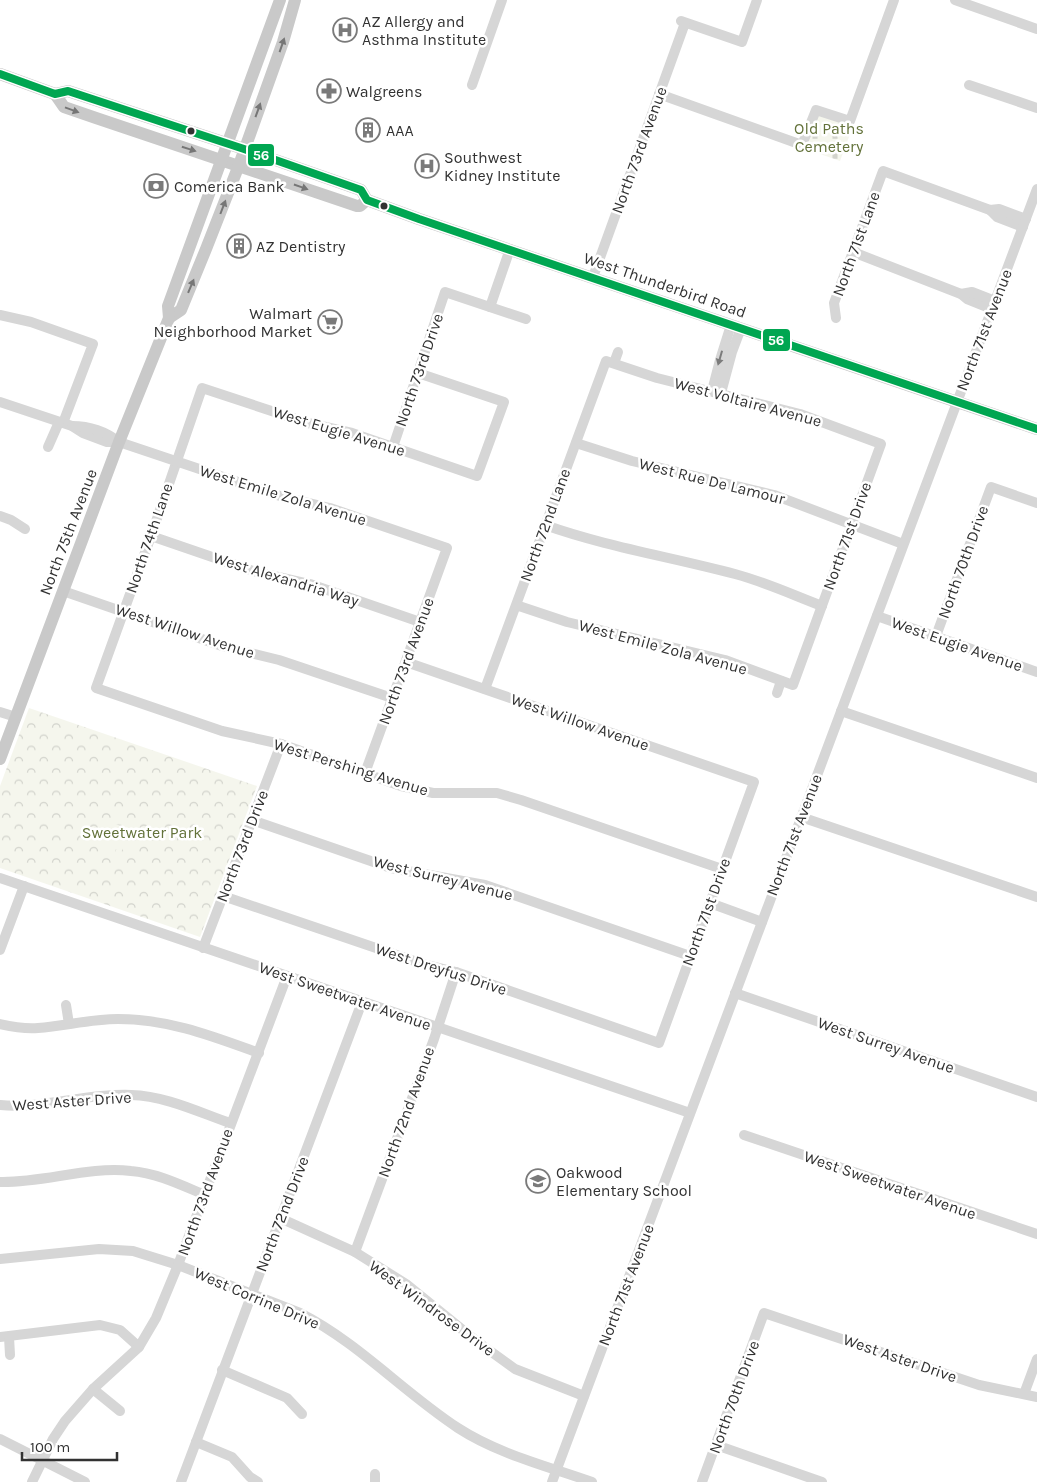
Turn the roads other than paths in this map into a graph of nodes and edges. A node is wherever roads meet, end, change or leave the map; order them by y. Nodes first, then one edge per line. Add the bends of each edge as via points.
1 (280, 0) edge
2 (295, 0) edge
3 (502, 0) edge
4 (757, 0) edge
5 (894, 0) edge
6 (955, 0) edge
7 (1037, 30) edge
8 (0, 74) edge
9 (472, 85) dead end
10 (969, 85) dead end
11 (55, 94) junction
12 (659, 94) junction
13 (1037, 108) edge
14 (228, 143) junction
15 (244, 149) junction
16 (222, 160) junction
17 (239, 165) junction
18 (1037, 188) edge
19 (367, 200) junction
20 (1025, 223) junction
21 (510, 249) junction
22 (853, 252) junction
23 (593, 277) junction
24 (994, 305) junction
25 (490, 307) junction
26 (0, 316) edge
27 (169, 318) junction
28 (836, 318) dead end
29 (526, 319) dead end
30 (736, 326) junction
31 (618, 352) dead end
32 (610, 362) junction
33 (418, 373) junction
34 (202, 388) joint
35 (716, 392) junction
36 (0, 402) edge
37 (957, 402) junction
38 (65, 424) junction
39 (1037, 429) edge
40 (120, 442) junction
41 (576, 442) junction
42 (881, 444) joint
43 (48, 447) dead end
44 (393, 447) junction
45 (176, 461) junction
46 (1037, 503) edge
47 (0, 516) edge
48 (545, 525) junction
49 (852, 525) junction
50 (25, 529) dead end
51 (152, 536) junction
52 (903, 544) junction
53 (447, 548) joint
54 (63, 591) junction
55 (516, 605) junction
56 (822, 606) junction
57 (124, 612) junction
58 (877, 616) junction
59 (420, 622) junction
60 (936, 636) junction
61 (406, 662) junction
62 (1037, 672) edge
63 (781, 681) junction
64 (793, 685) joint
65 (96, 688) joint
66 (485, 689) junction
67 (776, 693) dead end
68 (392, 698) junction
69 (841, 711) junction
70 (0, 712) edge
71 (16, 717) junction
72 (280, 744) junction
73 (0, 758) edge
74 (365, 774) junction
75 (1037, 778) edge
76 (754, 782) joint
77 (801, 817) junction
78 (252, 820) junction
79 (722, 869) junction
80 (0, 878) edge
81 (24, 886) junction
82 (223, 896) junction
83 (1037, 897) edge
84 (710, 903) junction
85 (762, 922) junction
86 (203, 948) junction
87 (0, 950) edge
88 (690, 956) junction
89 (456, 972) junction
90 (286, 976) junction
91 (735, 993) junction
92 (362, 1002) junction
93 (66, 1005) dead end
94 (0, 1024) edge
95 (69, 1024) junction
96 (438, 1028) junction
97 (659, 1043) joint
98 (259, 1053) junction
99 (1037, 1097) edge
100 (0, 1105) edge
101 (690, 1114) junction
102 (230, 1124) junction
103 (744, 1136) dead end
104 (0, 1182) edge
105 (205, 1194) junction
106 (280, 1218) junction
107 (1037, 1234) edge
108 (355, 1252) junction
109 (0, 1259) edge
110 (178, 1265) junction
111 (251, 1294) junction
112 (764, 1312) joint
113 (5, 1337) edge
114 (139, 1346) junction
115 (10, 1355) dead end
116 (1037, 1359) edge
117 (222, 1370) junction
118 (93, 1389) junction
119 (1024, 1394) junction
120 (584, 1396) junction
121 (1037, 1397) edge
122 (120, 1411) dead end
123 (302, 1414) dead end
124 (0, 1439) edge
125 (196, 1442) junction
126 (716, 1446) junction
127 (42, 1460) junction
128 (556, 1470) junction
129 (32, 1482) edge
130 (85, 1482) edge
131 (181, 1482) edge
132 (258, 1482) edge
133 (552, 1482) edge
134 (592, 1482) edge
135 (702, 1482) edge
136 (822, 1482) edge

1 - 14 main road, North 75th Avenue
15 -> 2 main road, North 75th Avenue
3 - 9 street
4 - 12 street, North 73rd Avenue via 742,42 682,22
5 - 12 street via 850,121 816,110 802,145
6 - 7 street
8 - 11 main road, West Thunderbird Road
10 - 13 street
11 - 14 main road, West Thunderbird Road via 68,91
11 -> 16 main road, West Thunderbird Road via 64,107
12 - 23 street, North 73rd Avenue
14 - 15 main road, West Thunderbird Road
14 - 16 main road, North 75th Avenue
15 - 17 main road, North 75th Avenue
15 - 19 main road, West Thunderbird Road via 361,190
16 - 17 main road, West Thunderbird Road
16 - 27 main road, North 75th Avenue via 168,306
17 -> 19 main road, West Thunderbird Road via 358,206
27 -> 17 main road, North 75th Avenue via 181,310
18 - 20 street, North 71st Avenue
19 - 21 main road, West Thunderbird Road
20 - 22 street, North 71st Lane via 1006,216 999,209 990,210 883,171
20 - 24 street, North 71st Avenue
21 - 23 main road, West Thunderbird Road
21 - 25 street
22 - 24 street via 961,294 972,292 975,298
22 - 28 street, North 71st Lane via 834,303
23 - 30 main road, West Thunderbird Road
24 - 37 street, North 71st Avenue
25 - 29 street
25 - 33 street, North 73rd Drive via 445,292
26 - 38 street via 31,322 93,344
27 - 40 main road, North 75th Avenue
30 - 35 street via 732,352
30 - 37 main road, West Thunderbird Road
31 - 32 street
32 - 35 street, West Voltaire Avenue via 657,378
32 - 41 street, North 72nd Lane
33 - 44 street, North 73rd Drive
33 - 44 street, West Eugie Avenue via 504,402 477,476
34 - 44 street, West Eugie Avenue
34 - 45 street, North 74th Lane
35 - 42 street, West Voltaire Avenue via 800,414
36 - 38 street
37 - 39 main road, West Thunderbird Road
37 - 52 street, North 71st Avenue
38 - 40 street via 107,442
38 - 43 street
40 - 45 street, West Emile Zola Avenue
40 - 54 main road, North 75th Avenue
41 - 48 street, North 72nd Lane
41 - 49 street, West Rue De Lamour via 632,461 774,495
42 - 49 street, North 71st Drive
45 - 51 street, North 74th Lane
45 - 53 street, West Emile Zola Avenue
46 - 60 street, North 70th Drive via 991,487
47 - 50 street
48 - 55 street, North 72nd Lane
48 - 56 street via 604,544 749,578
49 - 52 street, West Rue De Lamour
49 - 56 street, North 71st Drive
51 - 57 street, North 74th Lane
51 - 59 street, West Alexandria Way via 253,571 310,584
52 - 58 street, North 71st Avenue
53 - 59 street, North 73rd Avenue
54 - 57 street, West Willow Avenue
54 - 71 main road, North 75th Avenue
55 - 63 street, West Emile Zola Avenue via 568,622 725,660
55 - 66 street, North 72nd Lane
56 - 64 street, North 71st Drive
57 - 65 street, North 74th Lane
57 - 68 street, West Willow Avenue
58 - 60 street, West Eugie Avenue
58 - 69 street, North 71st Avenue
59 - 61 street, North 73rd Avenue
60 - 62 street, West Eugie Avenue
61 - 66 street, West Willow Avenue
61 - 68 street, North 73rd Avenue
63 - 64 street, West Emile Zola Avenue
63 - 67 street
65 - 72 street, West Pershing Avenue via 222,731
66 - 76 street, West Willow Avenue
68 - 74 street, North 73rd Avenue
69 - 75 street
69 - 77 street, North 71st Avenue
70 - 71 street
71 - 73 main road, North 75th Avenue
72 - 74 street, West Pershing Avenue
72 - 78 street, North 73rd Drive
74 - 79 street, West Pershing Avenue via 433,793 497,793
76 - 79 street, North 71st Drive
77 - 83 street
77 - 85 street, North 71st Avenue
78 - 82 street, North 73rd Drive
78 - 88 street, West Surrey Avenue via 391,868 485,885
79 - 84 street, North 71st Drive
80 - 81 street, West Sweetwater Avenue
81 - 86 street, West Sweetwater Avenue
81 - 87 street
82 - 86 street, North 73rd Drive
82 - 89 street, West Dreyfus Drive via 423,964
84 - 85 street
84 - 88 street, North 71st Drive
85 - 91 street, North 71st Avenue
86 - 90 street, West Sweetwater Avenue
88 - 97 street, North 71st Drive
89 - 96 street, North 72nd Avenue
89 - 97 street, West Dreyfus Drive
90 - 92 street, West Sweetwater Avenue
90 - 98 street, North 73rd Avenue
91 - 99 street, West Surrey Avenue
91 - 101 street, North 71st Avenue
92 - 96 street, West Sweetwater Avenue
92 - 106 street, North 72nd Drive
93 - 95 street
94 - 95 street via 19,1028
95 - 98 street via 117,1019 159,1022 186,1027
96 - 101 street, West Sweetwater Avenue
96 - 108 street, North 72nd Avenue
98 - 102 street, North 73rd Avenue
100 - 102 street, West Aster Drive via 116,1095 144,1096 175,1103
101 - 120 street, North 71st Avenue
102 - 105 street, North 73rd Avenue
103 - 107 street, West Sweetwater Avenue
104 - 105 street via 122,1170 156,1176
105 - 110 street, North 73rd Avenue
106 - 108 street, West Windrose Drive
106 - 111 street, North 72nd Drive
108 - 120 street, West Windrose Drive via 406,1284 515,1369
109 - 110 street, West Corrine Drive via 99,1249 133,1250
110 - 111 street, West Corrine Drive
110 - 114 street, North 73rd Avenue via 156,1318
111 - 117 street, North 72nd Drive
111 - 128 street, West Corrine Drive via 300,1313 330,1330 467,1434
112 - 119 street, West Aster Drive via 979,1385
112 - 126 street, North 70th Drive
113 - 114 street via 100,1325 120,1330
113 - 115 street
114 - 118 street, North 73rd Avenue
116 - 119 street
117 - 123 street via 287,1398
117 - 125 street, North 72nd Drive
118 - 122 street
118 - 127 street, North 73rd Avenue via 65,1421
119 - 121 street, West Aster Drive
120 - 128 street, North 71st Avenue
124 - 127 street
125 - 131 street, North 72nd Drive
125 - 132 street via 232,1458
126 - 135 street, North 70th Drive
126 - 136 street
127 - 129 street, North 73rd Avenue
127 - 130 street
128 - 133 street, North 71st Avenue
128 - 134 street, West Corrine Drive

